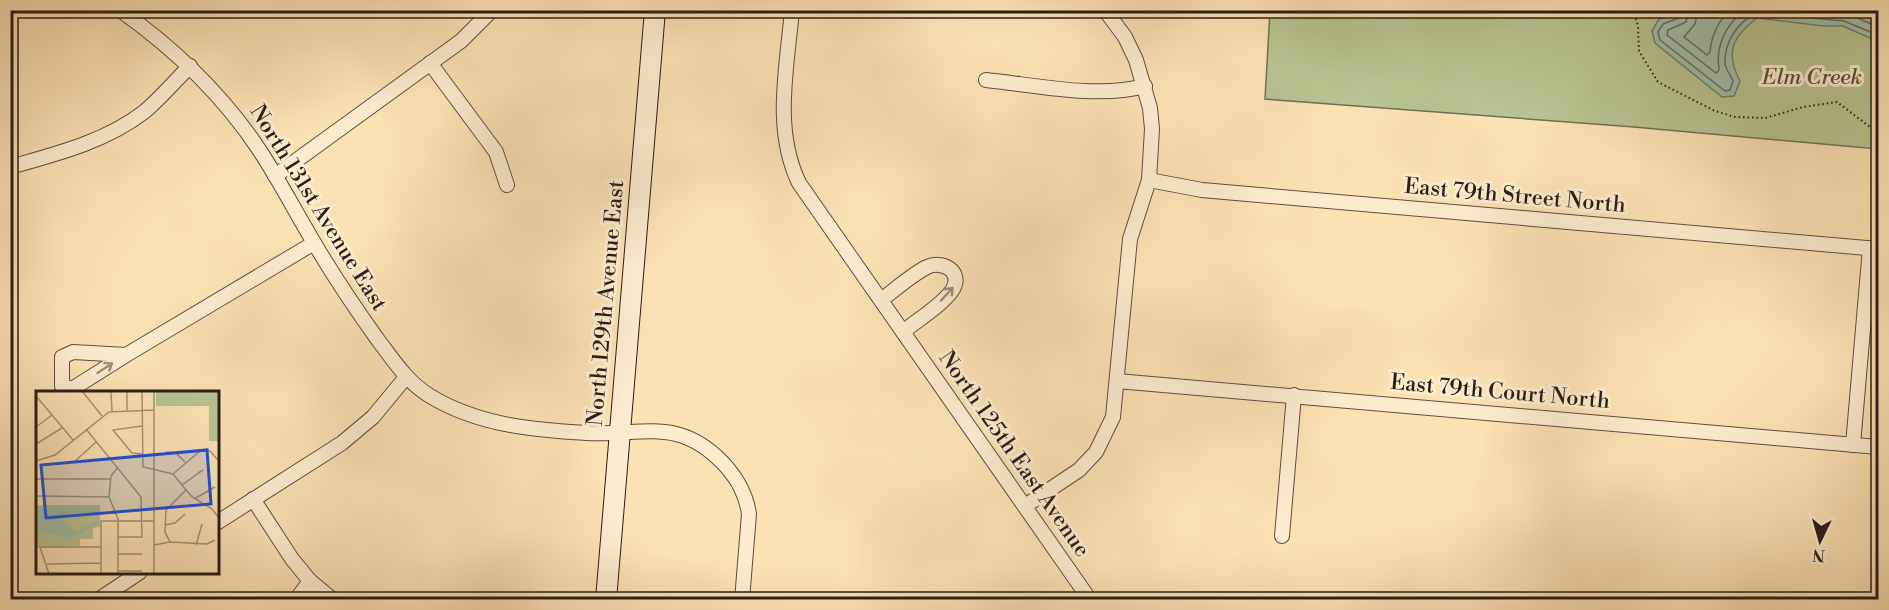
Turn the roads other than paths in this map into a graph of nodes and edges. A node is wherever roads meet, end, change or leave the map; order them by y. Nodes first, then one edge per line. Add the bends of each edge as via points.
1 (120, 10) edge
2 (492, 10) edge
3 (655, 10) edge
4 (792, 10) edge
5 (1105, 10) edge
6 (430, 63) junction
7 (190, 66) junction
8 (986, 80) dead end
9 (1145, 86) junction
10 (10, 167) edge
11 (275, 176) junction
12 (1149, 180) junction
13 (507, 185) dead end
14 (314, 243) junction
15 (1874, 249) edge
16 (881, 300) junction
17 (903, 332) junction
18 (126, 355) dead end
19 (406, 377) junction
20 (1117, 381) junction
21 (1294, 395) junction
22 (620, 432) junction
23 (1853, 445) junction
24 (1878, 447) edge
25 (254, 499) junction
26 (1025, 506) junction
27 (219, 521) edge
28 (1282, 536) dead end
29 (138, 574) edge
30 (309, 581) junction
31 (98, 600) edge
32 (296, 600) edge
33 (333, 600) edge
34 (606, 600) edge
35 (742, 600) edge
36 (1090, 600) edge

1 - 7 street, North 131st Avenue East
2 - 6 street via 461,41
3 - 22 main road, North 129th Avenue East
4 - 16 street, North 125th East Avenue via 783,106 792,168
5 - 9 street via 1125,37
6 - 11 street
6 - 13 street via 496,152
7 - 10 street via 144,112 121,127 80,147
7 - 11 street, North 131st Avenue East via 230,108
8 - 9 street via 1102,92
9 - 12 street via 1152,129
11 - 14 street, North 131st Avenue East
12 - 15 street, East 79th Street North via 1202,190
12 - 20 street via 1130,238
14 - 18 street
14 - 19 street, North 131st Avenue East via 352,305
15 - 23 street
16 - 17 street, North 125th East Avenue
17 -> 16 street via 954,287 955,276 950,268 940,264 927,267
17 - 26 street, North 125th East Avenue
19 - 22 street, North 131st Avenue East via 450,408 491,422 585,433
19 - 25 street via 373,417 342,443
20 - 21 street, East 79th Court North
20 - 26 street via 1113,417 1096,452 1079,470
21 - 23 street, East 79th Court North
21 - 28 street
22 - 34 main road, North 129th Avenue East
22 - 35 street, North 131st Avenue East via 650,430 684,436 706,447 733,474 749,514
23 - 24 street, East 79th Court North
25 - 27 street
25 - 30 street
26 - 36 street, North 125th East Avenue
29 - 31 street
30 - 32 street
30 - 33 street

